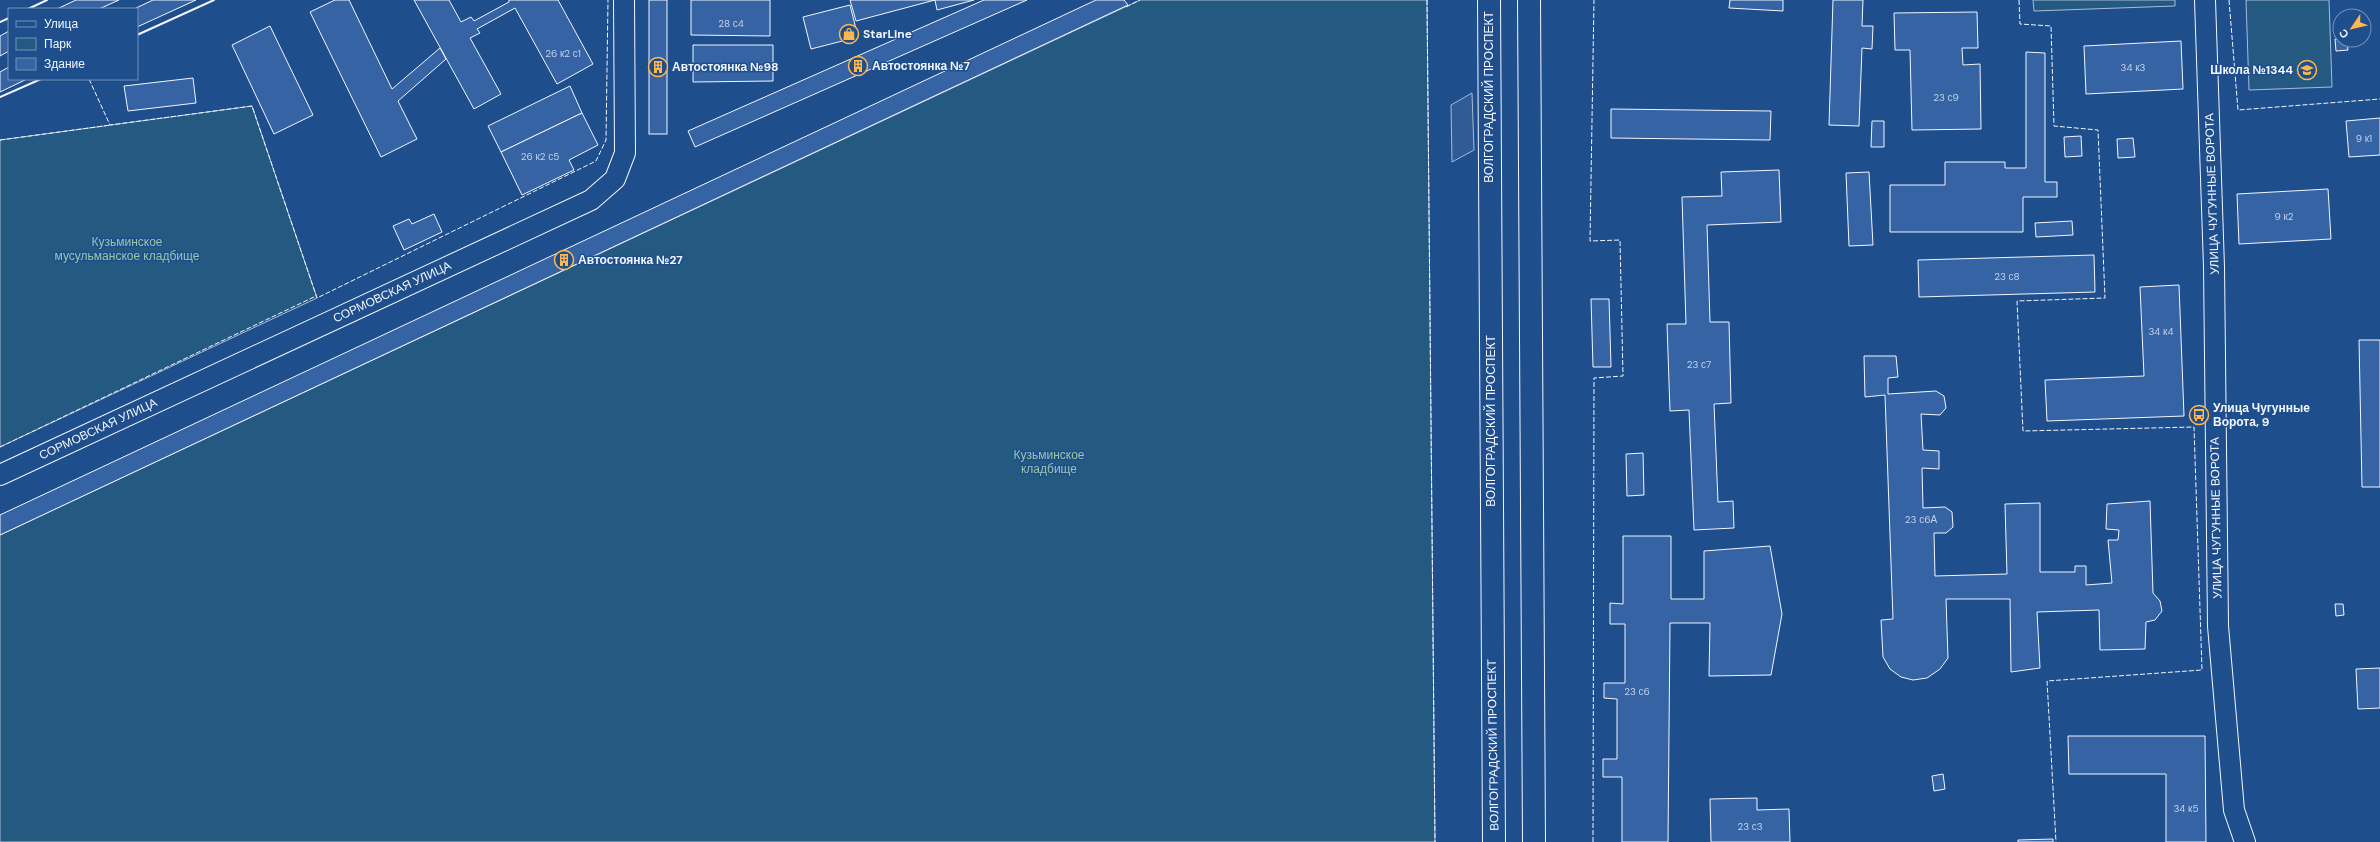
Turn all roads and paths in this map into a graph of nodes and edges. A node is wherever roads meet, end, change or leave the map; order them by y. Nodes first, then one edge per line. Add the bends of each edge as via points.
1 (624, 0) edge
2 (1489, 0) edge
3 (1529, 0) edge
4 (2205, 0) edge
5 (0, 474) edge
6 (1494, 842) edge
7 (1534, 842) edge
8 (2245, 842) edge

1 - 5 street, СОРМОВСКАЯ УЛИЦА via 625,152 615,179 592,200
2 - 6 main road, ВОЛГОГРАДСКИЙ ПРОСПЕКТ
3 - 7 main road
4 - 8 street, УЛИЦА ЧУГУННЫЕ ВОРОТА via 2214,267 2218,626 2234,810

